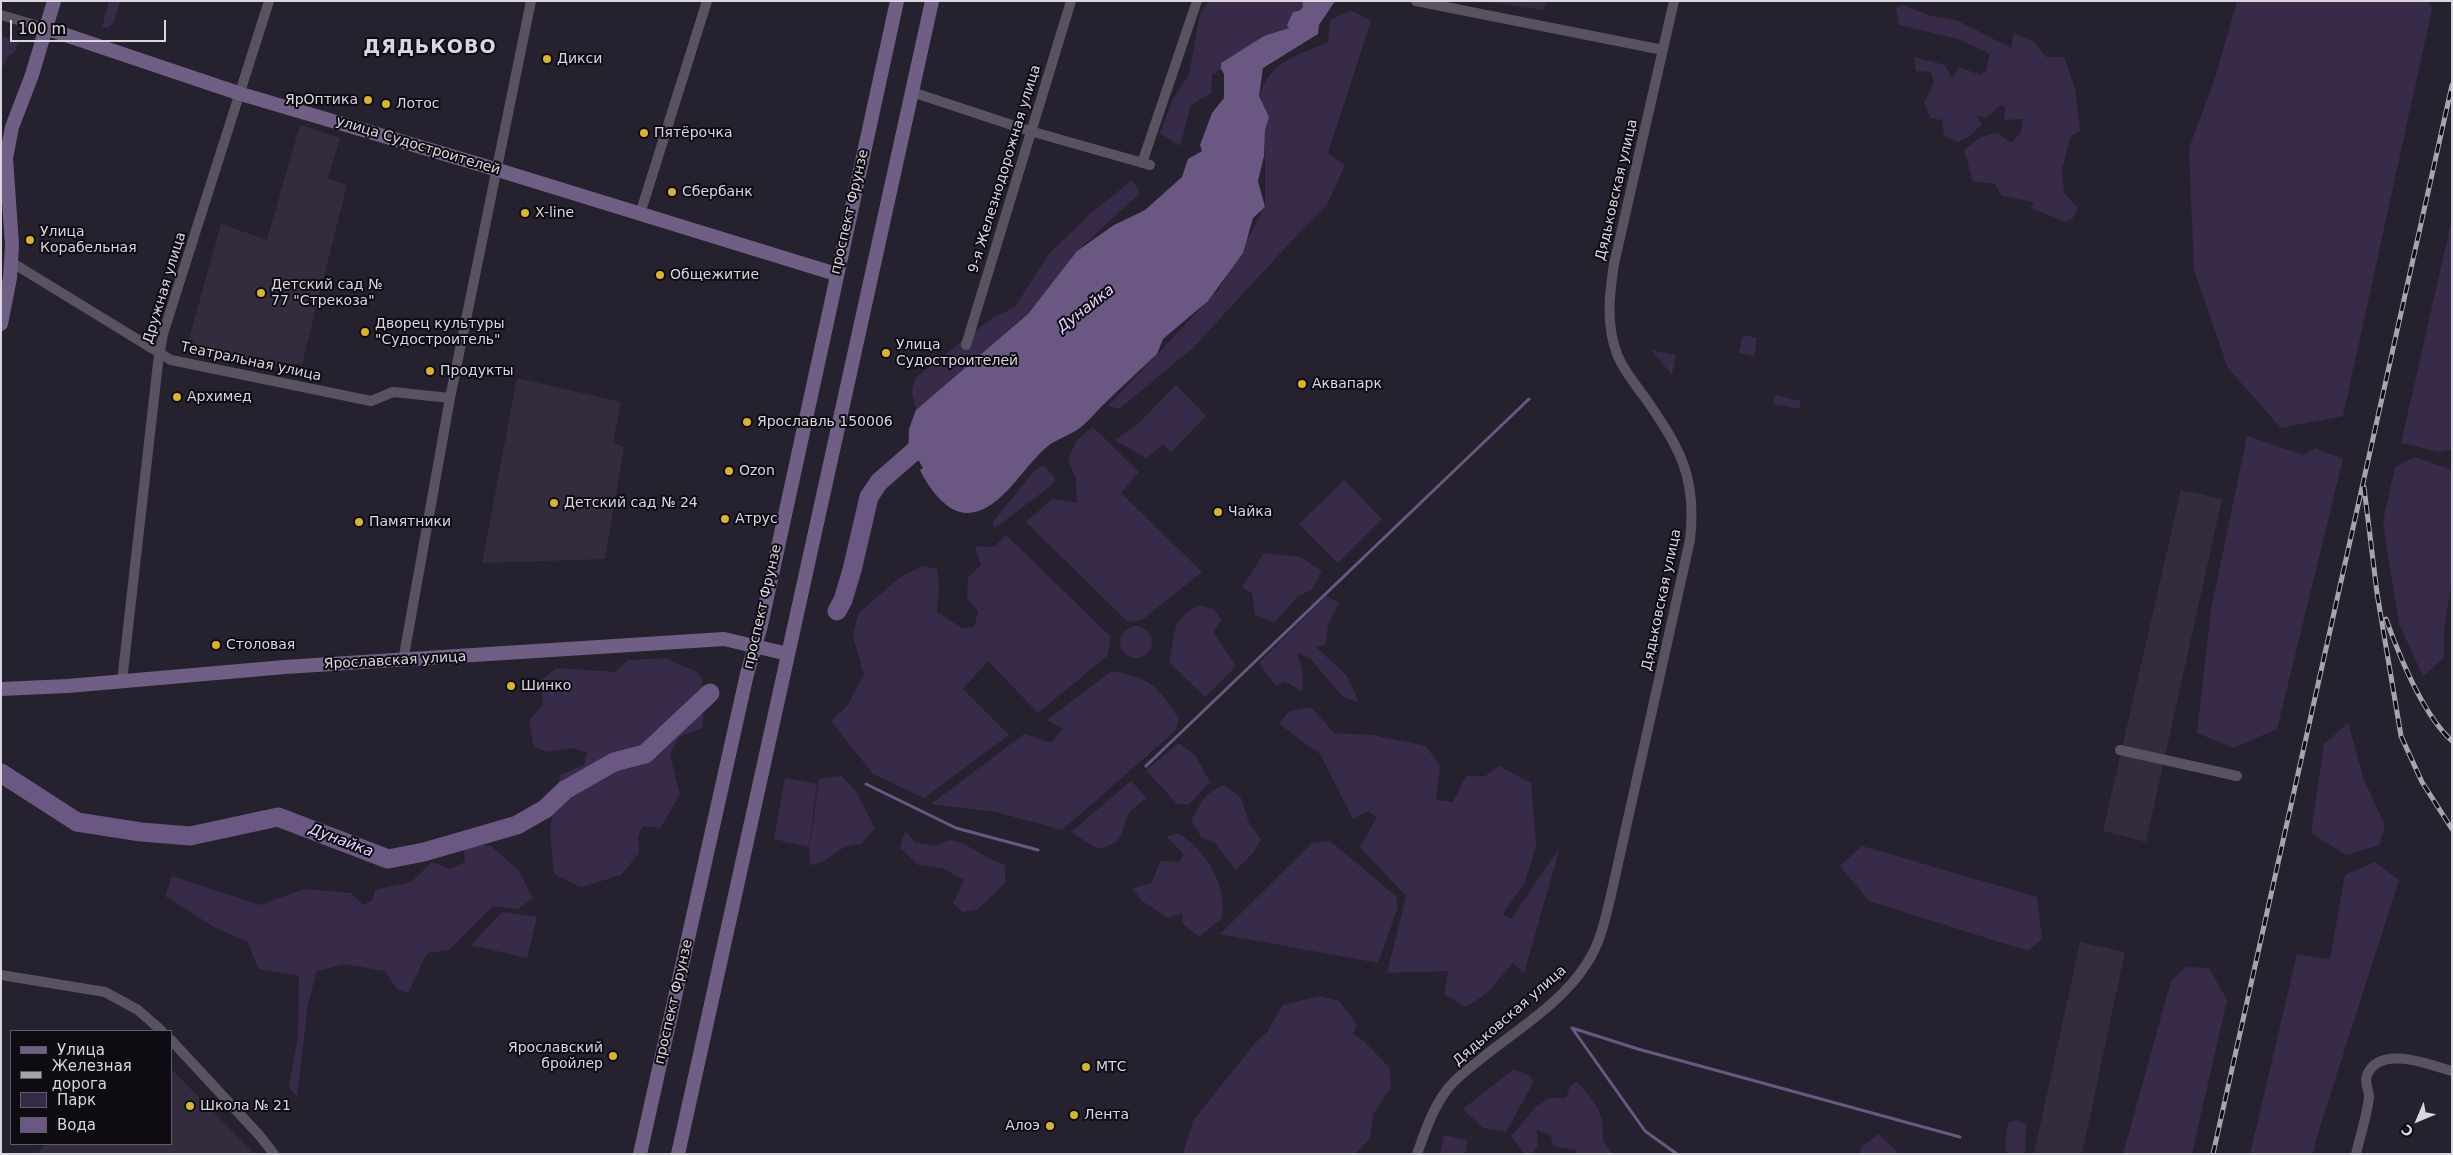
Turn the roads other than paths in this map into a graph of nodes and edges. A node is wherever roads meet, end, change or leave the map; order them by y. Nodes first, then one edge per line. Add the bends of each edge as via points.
1 (54, 1) edge
2 (269, 1) edge
3 (531, 1) edge
4 (707, 1) edge
5 (896, 1) edge
6 (932, 1) edge
7 (1071, 1) edge
8 (1197, 1) edge
9 (1416, 1) edge
10 (1674, 1) edge
11 (1, 15) edge
12 (45, 28) junction
13 (1663, 50) junction
14 (912, 92) junction
15 (241, 94) junction
16 (1030, 132) junction
17 (498, 170) junction
18 (640, 214) junction
19 (11, 262) junction
20 (836, 274) junction
21 (1, 324) edge
22 (966, 345) dead end
23 (160, 354) junction
24 (450, 398) junction
25 (755, 645) junction
26 (788, 654) junction
27 (403, 661) junction
28 (122, 681) junction
29 (1, 689) edge
30 (2120, 750) dead end
31 (2237, 776) dead end
32 (1, 976) edge
33 (161, 1030) edge
34 (172, 1041) edge
35 (2452, 1071) edge
36 (274, 1154) edge
37 (640, 1154) edge
38 (678, 1154) edge
39 (1417, 1154) edge
40 (2356, 1154) edge

1 - 12 main road
2 - 15 street, Дружная улица
3 - 17 street
4 - 18 street
5 - 20 main road, проспект Фрунзе
6 - 14 main road
7 - 16 street, 9-я Железнодорожная улица
8 - 16 street via 1146,164
9 - 13 street
10 - 13 street, Дядьковская улица
11 - 12 street, улица Судостроителей
12 - 15 main road, улица Судостроителей
12 - 19 main road via 32,75 12,127 6,158
13 - 39 street, Дядьковская улица via 1608,300 1618,356 1680,453 1690,481 1693,511 1688,549 1611,895 1601,936 1588,963 1553,1001 1465,1071 1447,1090 1435,1108
14 - 16 street
14 - 26 main road
15 - 17 main road, улица Судостроителей
15 - 23 street, Дружная улица via 163,334
16 - 22 street, 9-я Железнодорожная улица
17 - 18 main road, улица Судостроителей
17 - 24 street
18 - 20 main road, улица Судостроителей
19 - 21 main road
19 - 23 street, Театральная улица
20 - 25 main road, проспект Фрунзе
23 - 24 street, Театральная улица via 171,360 371,401 393,392
23 - 28 street, Дружная улица
24 - 27 street
25 - 26 main road, Ярославская улица
25 - 27 main road, Ярославская улица via 724,639
25 - 37 main road, проспект Фрунзе
26 - 38 main road
27 - 28 main road, Ярославская улица
28 - 29 main road, Ярославская улица
30 - 31 street
32 - 33 street via 105,992 138,1010
34 - 36 street
35 - 40 street via 2409,1058 2380,1061 2366,1077 2369,1098

